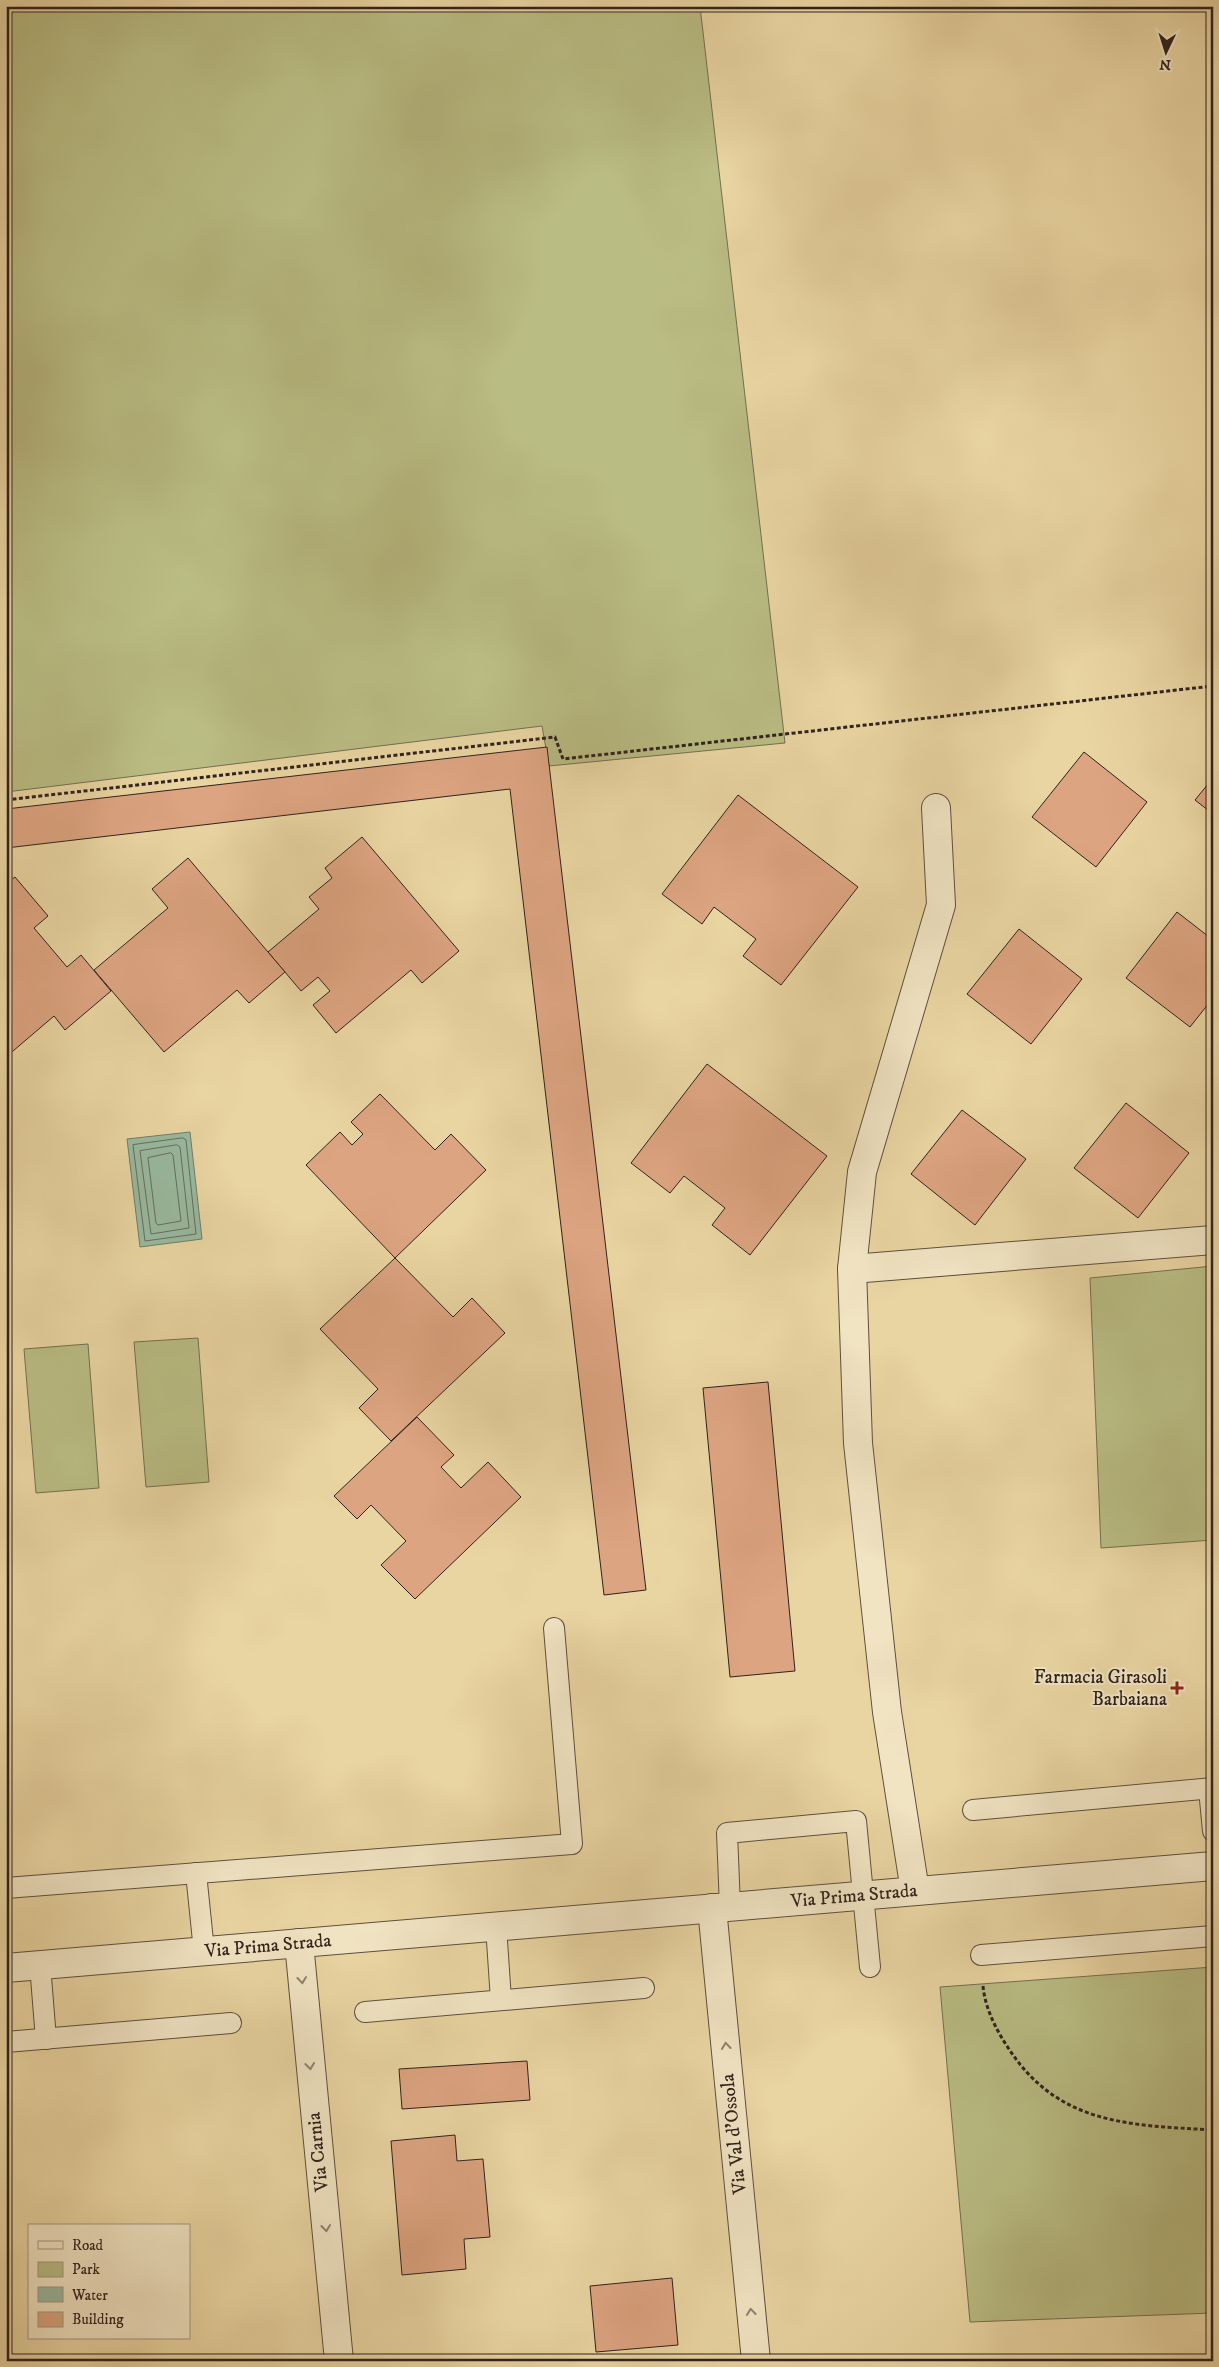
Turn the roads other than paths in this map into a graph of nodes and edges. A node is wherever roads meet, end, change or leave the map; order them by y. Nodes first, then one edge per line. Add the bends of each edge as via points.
1 (936, 808) dead end
2 (1213, 1240) edge
3 (852, 1269) junction
4 (554, 1628) dead end
5 (1211, 1789) edge
6 (972, 1810) dead end
7 (1213, 1831) edge
8 (1213, 1866) edge
9 (196, 1873) junction
10 (6, 1888) edge
11 (915, 1891) junction
12 (864, 1896) junction
13 (721, 1907) junction
14 (496, 1926) junction
15 (1213, 1936) edge
16 (299, 1943) junction
17 (204, 1951) junction
18 (981, 1956) dead end
19 (40, 1965) junction
20 (870, 1967) dead end
21 (6, 1968) edge
22 (644, 1988) dead end
23 (501, 2000) junction
24 (365, 2012) dead end
25 (231, 2023) dead end
26 (46, 2039) junction
27 (6, 2042) edge
28 (339, 2361) edge
29 (756, 2361) edge

1 - 3 street via 942,905 862,1172
2 - 3 street
3 - 11 street via 858,1443 888,1712
4 - 9 lane via 572,1844
5 - 6 lane
5 - 7 lane
8 - 11 street, Via Prima Strada
9 - 10 lane
9 - 17 lane
11 - 12 street, Via Prima Strada
12 - 13 street, Via Prima Strada
12 - 13 lane via 856,1821 727,1833
12 - 20 lane
13 - 14 street, Via Prima Strada
29 -> 13 street, Via Val d'Ossola
14 - 16 street, Via Prima Strada
14 - 23 lane
15 - 18 lane
16 - 17 street, Via Prima Strada
16 -> 28 street, Via Carnia
17 - 19 street, Via Prima Strada
19 - 21 street, Via Prima Strada
19 - 26 lane
22 - 23 lane
23 - 24 lane
25 - 26 lane
26 - 27 lane

